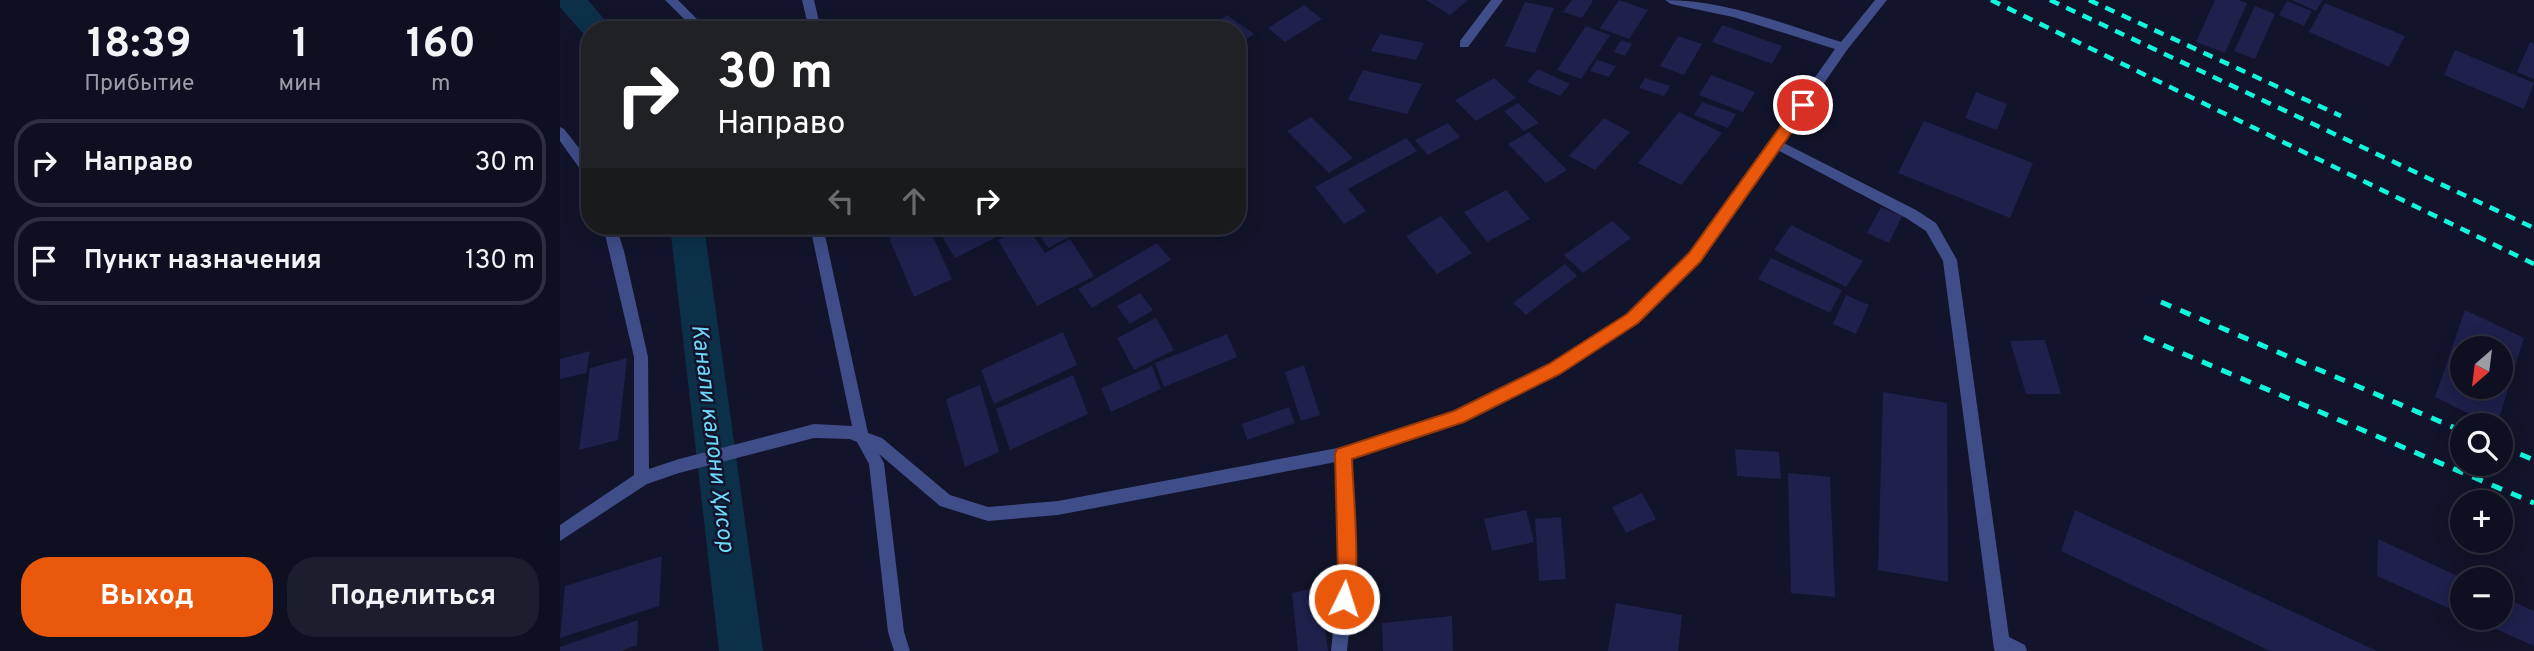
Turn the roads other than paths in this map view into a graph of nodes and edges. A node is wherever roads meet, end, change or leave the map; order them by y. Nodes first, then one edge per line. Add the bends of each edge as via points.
1 (671, 0) edge
2 (808, 0) edge
3 (1497, 0) edge
4 (1671, 0) edge
5 (1881, 0) edge
6 (693, 21) edge
7 (813, 21) edge
8 (1464, 44) dead end
9 (1843, 47) junction
10 (560, 132) edge
11 (1776, 144) junction
12 (581, 160) edge
13 (611, 235) edge
14 (818, 235) edge
15 (862, 437) junction
16 (1343, 454) junction
17 (642, 480) junction
18 (560, 534) edge
19 (2002, 646) edge
20 (902, 651) edge
21 (1339, 651) edge
22 (2019, 651) edge

1 - 6 street
2 - 7 street
3 - 8 street
4 - 9 street via 1734,13
5 - 9 street
9 - 11 street
10 - 12 street
11 - 16 street via 1695,258 1632,318 1554,369 1458,417
11 - 19 street via 1911,214 1931,228 1950,260
13 - 17 street via 641,357
14 - 15 street
15 - 16 street via 877,443 945,500 988,514 1058,508
15 - 17 street via 814,431
15 - 20 street via 876,463
16 - 21 street via 1347,573
17 - 18 street
19 - 22 street

